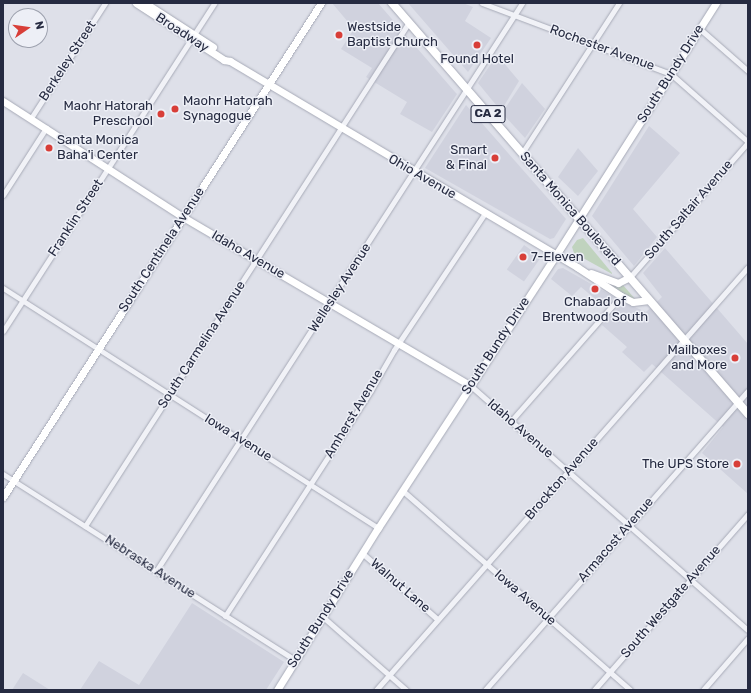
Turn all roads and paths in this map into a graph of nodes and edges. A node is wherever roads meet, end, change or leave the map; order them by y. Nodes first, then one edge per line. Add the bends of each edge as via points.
1 (105, 3) edge
2 (136, 3) edge
3 (145, 3) edge
4 (214, 3) edge
5 (321, 3) edge
6 (392, 3) edge
7 (482, 3) edge
8 (522, 3) edge
9 (619, 3) edge
10 (716, 3) edge
11 (514, 15) junction
12 (409, 22) junction
13 (700, 29) junction
14 (192, 37) junction
15 (593, 44) junction
16 (748, 71) edge
17 (672, 74) junction
18 (268, 86) junction
19 (466, 89) junction
20 (3, 100) edge
21 (31, 118) junction
22 (46, 128) junction
23 (341, 128) junction
24 (748, 142) edge
25 (522, 153) junction
26 (108, 167) junction
27 (414, 172) junction
28 (3, 195) edge
29 (485, 213) junction
30 (183, 217) junction
31 (578, 218) junction
32 (556, 255) junction
33 (256, 260) junction
34 (577, 267) junction
35 (748, 267) edge
36 (630, 277) junction
37 (3, 288) edge
38 (621, 296) junction
39 (22, 300) junction
40 (649, 300) junction
41 (330, 304) junction
42 (3, 332) edge
43 (684, 340) junction
44 (399, 344) junction
45 (98, 348) junction
46 (471, 386) junction
47 (748, 391) edge
48 (169, 395) junction
49 (738, 402) junction
50 (748, 414) edge
51 (511, 421) junction
52 (241, 440) junction
53 (568, 471) junction
54 (3, 474) edge
55 (13, 480) junction
56 (310, 485) junction
57 (403, 491) junction
58 (3, 497) edge
59 (748, 514) edge
60 (85, 526) junction
61 (628, 526) junction
62 (378, 528) junction
63 (362, 553) junction
64 (486, 564) junction
65 (156, 571) junction
66 (690, 579) junction
67 (225, 616) junction
68 (323, 617) junction
69 (548, 618) junction
70 (437, 619) junction
71 (748, 630) edge
72 (748, 638) edge
73 (296, 661) junction
74 (610, 672) junction
75 (389, 675) junction
76 (277, 690) edge
77 (376, 690) edge
78 (406, 690) edge
79 (485, 690) edge
80 (594, 690) edge
81 (630, 690) edge
82 (702, 690) edge

1 - 21 street, Berkeley Street
2 - 14 street, Broadway
3 - 14 street, Broadway
4 - 14 street, Franklin Street
5 - 18 street, South Centinela Avenue
6 - 12 main road, Santa Monica Boulevard / CA 2
7 - 11 street, Rochester Avenue
8 - 11 street, Wellesley Avenue
9 - 15 street
10 - 13 street, South Bundy Drive
11 - 15 street, Rochester Avenue
11 - 19 street, Wellesley Avenue
12 - 19 main road, Santa Monica Boulevard / CA 2
12 - 23 street, South Carmelina Avenue
13 - 16 street
13 - 17 street, South Bundy Drive
14 - 18 street, Broadway
14 - 26 street, Franklin Street
15 - 17 street, Rochester Avenue
15 - 25 street
17 - 24 street, Rochester Avenue
17 - 31 street, South Bundy Drive
18 - 23 street, Ohio Avenue
18 - 30 street, South Centinela Avenue
19 - 25 main road, Santa Monica Boulevard / CA 2
19 - 27 street, Wellesley Avenue
20 - 21 street, Idaho Avenue
21 - 22 street, Idaho Avenue
22 - 26 street, Idaho Avenue
22 - 28 street
23 - 27 street, Ohio Avenue
23 - 33 street, South Carmelina Avenue
24 - 36 street, South Saltair Avenue
25 - 31 main road, Santa Monica Boulevard / CA 2
26 - 30 street, Idaho Avenue
26 - 39 street, Franklin Street
27 - 29 street, Ohio Avenue
27 - 41 street, Wellesley Avenue
29 - 32 street, Ohio Avenue
29 - 44 street, Amherst Avenue
30 - 33 street, Idaho Avenue
30 - 45 street, South Centinela Avenue
31 - 32 street, South Bundy Drive
31 - 36 main road, Santa Monica Boulevard / CA 2
32 - 34 street, Ohio Avenue
32 - 46 street, South Bundy Drive
33 - 41 street, Idaho Avenue
33 - 48 street, South Carmelina Avenue
34 - 36 street, Ohio Avenue via 618,283
34 - 38 street, Ohio Avenue
35 - 43 street, Brockton Avenue
36 - 40 main road, Santa Monica Boulevard / CA 2
37 - 39 street, Iowa Avenue
38 - 40 street, Ohio Avenue via 633,302
38 - 51 street
39 - 42 street, Franklin Street
39 - 45 street, Iowa Avenue
40 - 43 main road, Santa Monica Boulevard / CA 2
41 - 44 street, Idaho Avenue
41 - 52 street, Wellesley Avenue
43 - 49 main road, Santa Monica Boulevard / CA 2
43 - 53 street, Brockton Avenue
44 - 46 street, Idaho Avenue
44 - 56 street, Amherst Avenue
45 - 48 street, Iowa Avenue
45 - 55 street, South Centinela Avenue
46 - 51 street, Idaho Avenue
46 - 57 street, South Bundy Drive
47 - 49 street, Armacost Avenue
48 - 52 street, Iowa Avenue
48 - 60 street, South Carmelina Avenue
49 - 50 main road, Santa Monica Boulevard / CA 2
49 - 61 street, Armacost Avenue
51 - 53 street, Idaho Avenue
52 - 56 street, Iowa Avenue
52 - 65 street, Wellesley Avenue
53 - 61 street, Idaho Avenue
53 - 64 street, Brockton Avenue
54 - 55 street, Nebraska Avenue
55 - 58 street, South Centinela Avenue
55 - 60 street, Nebraska Avenue
56 - 62 street, Iowa Avenue
56 - 67 street, Amherst Avenue
57 - 62 street, South Bundy Drive
57 - 64 street, Iowa Avenue
59 - 66 street, South Westgate Avenue
60 - 65 street, Nebraska Avenue
61 - 66 street, Idaho Avenue
61 - 69 street, Armacost Avenue
62 - 63 street, South Bundy Drive
63 - 68 street, South Bundy Drive
63 - 70 street, Walnut Lane
64 - 69 street, Iowa Avenue
64 - 70 street, Brockton Avenue
65 - 67 street, Nebraska Avenue
66 - 71 street, Idaho Avenue
66 - 74 street, South Westgate Avenue
67 - 73 street, Nebraska Avenue
68 - 73 street, South Bundy Drive
68 - 75 street
69 - 74 street, Iowa Avenue
69 - 79 street, Armacost Avenue
70 - 75 street, Brockton Avenue
72 - 82 street
73 - 76 street, South Bundy Drive
74 - 80 street, South Westgate Avenue
74 - 81 street, Iowa Avenue
75 - 77 street, Brockton Avenue
75 - 78 street

